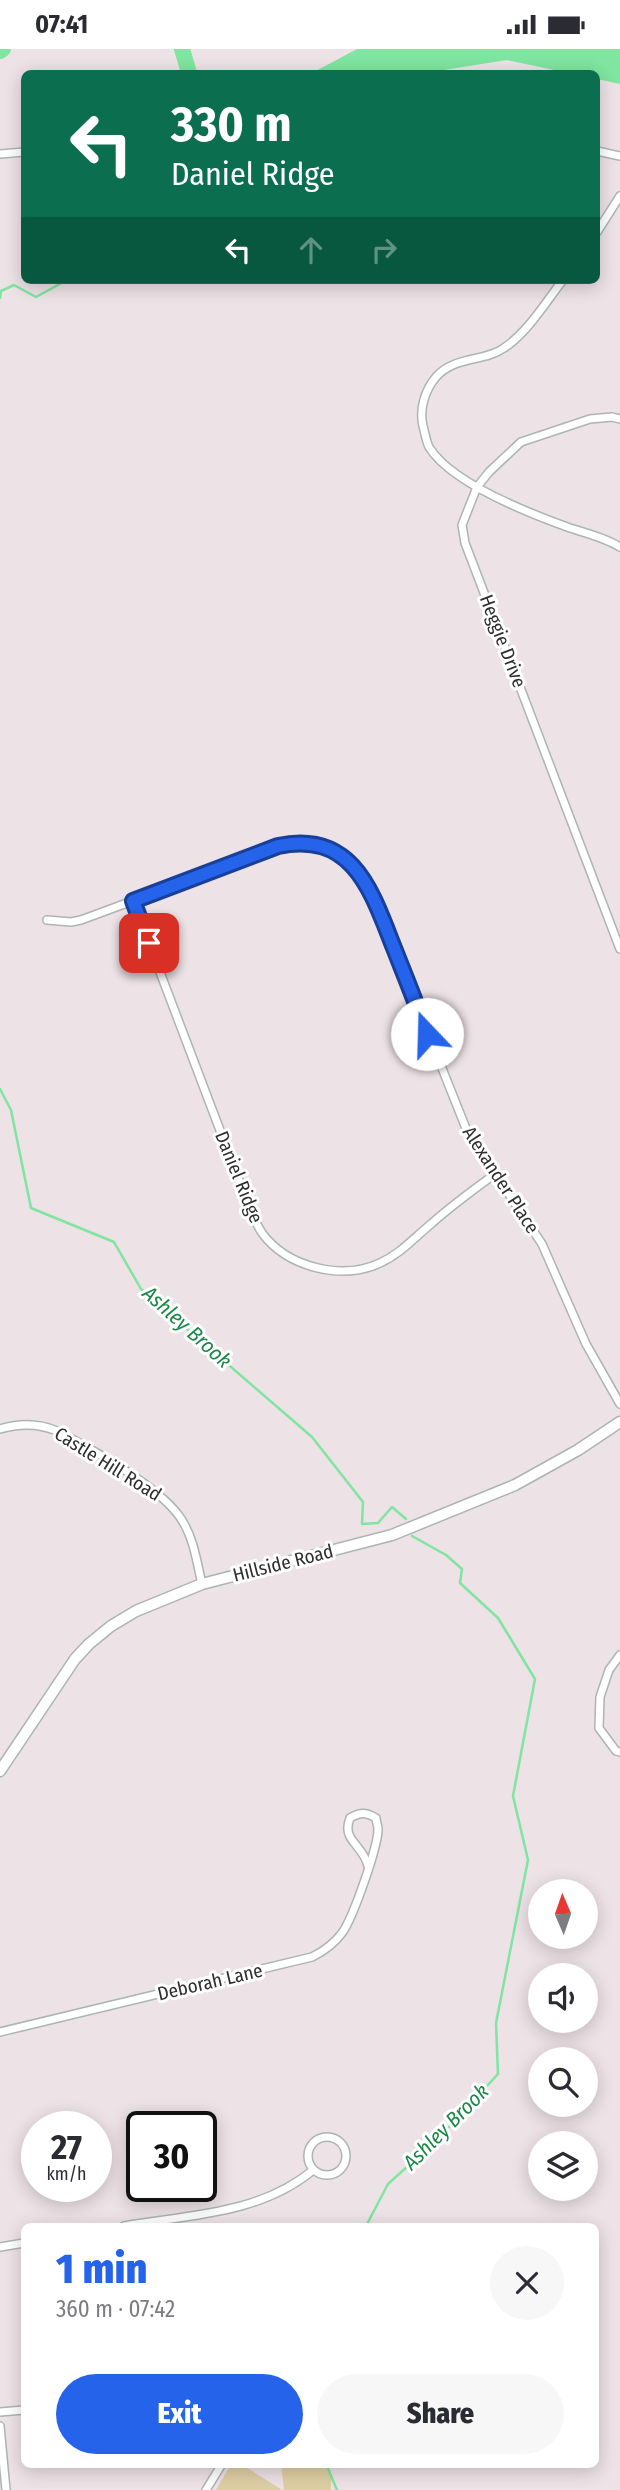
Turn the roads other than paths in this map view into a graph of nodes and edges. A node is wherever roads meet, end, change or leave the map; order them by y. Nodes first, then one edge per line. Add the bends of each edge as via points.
1 (21, 152) edge
2 (600, 152) edge
3 (0, 154) edge
4 (620, 156) edge
5 (620, 196) edge
6 (600, 227) edge
7 (560, 284) edge
8 (620, 419) edge
9 (477, 487) junction
10 (620, 547) edge
11 (133, 901) junction
12 (47, 920) dead end
13 (620, 949) edge
14 (495, 1174) junction
15 (620, 1404) edge
16 (620, 1422) edge
17 (0, 1429) edge
18 (202, 1584) junction
19 (620, 1654) edge
20 (620, 1752) edge
21 (1, 1769) edge
22 (368, 1866) junction
23 (0, 2032) edge
24 (313, 2170) junction
25 (141, 2223) edge
26 (21, 2244) edge
27 (0, 2247) edge
28 (21, 2410) edge
29 (0, 2412) edge
30 (0, 2426) edge
31 (220, 2468) edge
32 (6, 2490) edge
33 (206, 2490) edge

1 - 3 street
2 - 4 street
5 - 6 street
7 - 9 street via 502,350 446,369 427,390 421,419 429,446 448,469
8 - 9 street, Heggie Drive via 590,419 521,442
9 - 10 street
9 - 13 street, Heggie Drive via 462,525 465,543
11 - 12 street, Alexander Place via 76,922
11 - 14 street, Alexander Place via 284,845 311,845 341,857 368,886 457,1111
11 - 14 street, Daniel Ridge via 248,1204 263,1234 281,1251 301,1263 331,1270 378,1264
14 - 15 street, Alexander Place via 542,1244 586,1344
16 - 18 street, Hillside Road via 515,1485 392,1535
17 - 18 street, Castle Hill Road via 27,1424 57,1431 158,1494 186,1526
18 - 21 street, Hillside Road via 136,1611 89,1644
19 - 20 street via 600,1697 599,1728
22 - 22 street, Deborah Lane via 378,1830 376,1818 359,1813 350,1818 347,1832 366,1855
22 - 23 street, Deborah Lane via 346,1926 331,1945 312,1957
24 - 24 street via 326,2176 340,2171 346,2158 342,2144 329,2137 314,2142 307,2156
24 - 25 street via 287,2189 253,2203
26 - 27 street
28 - 29 street
30 - 32 street
31 - 33 street

